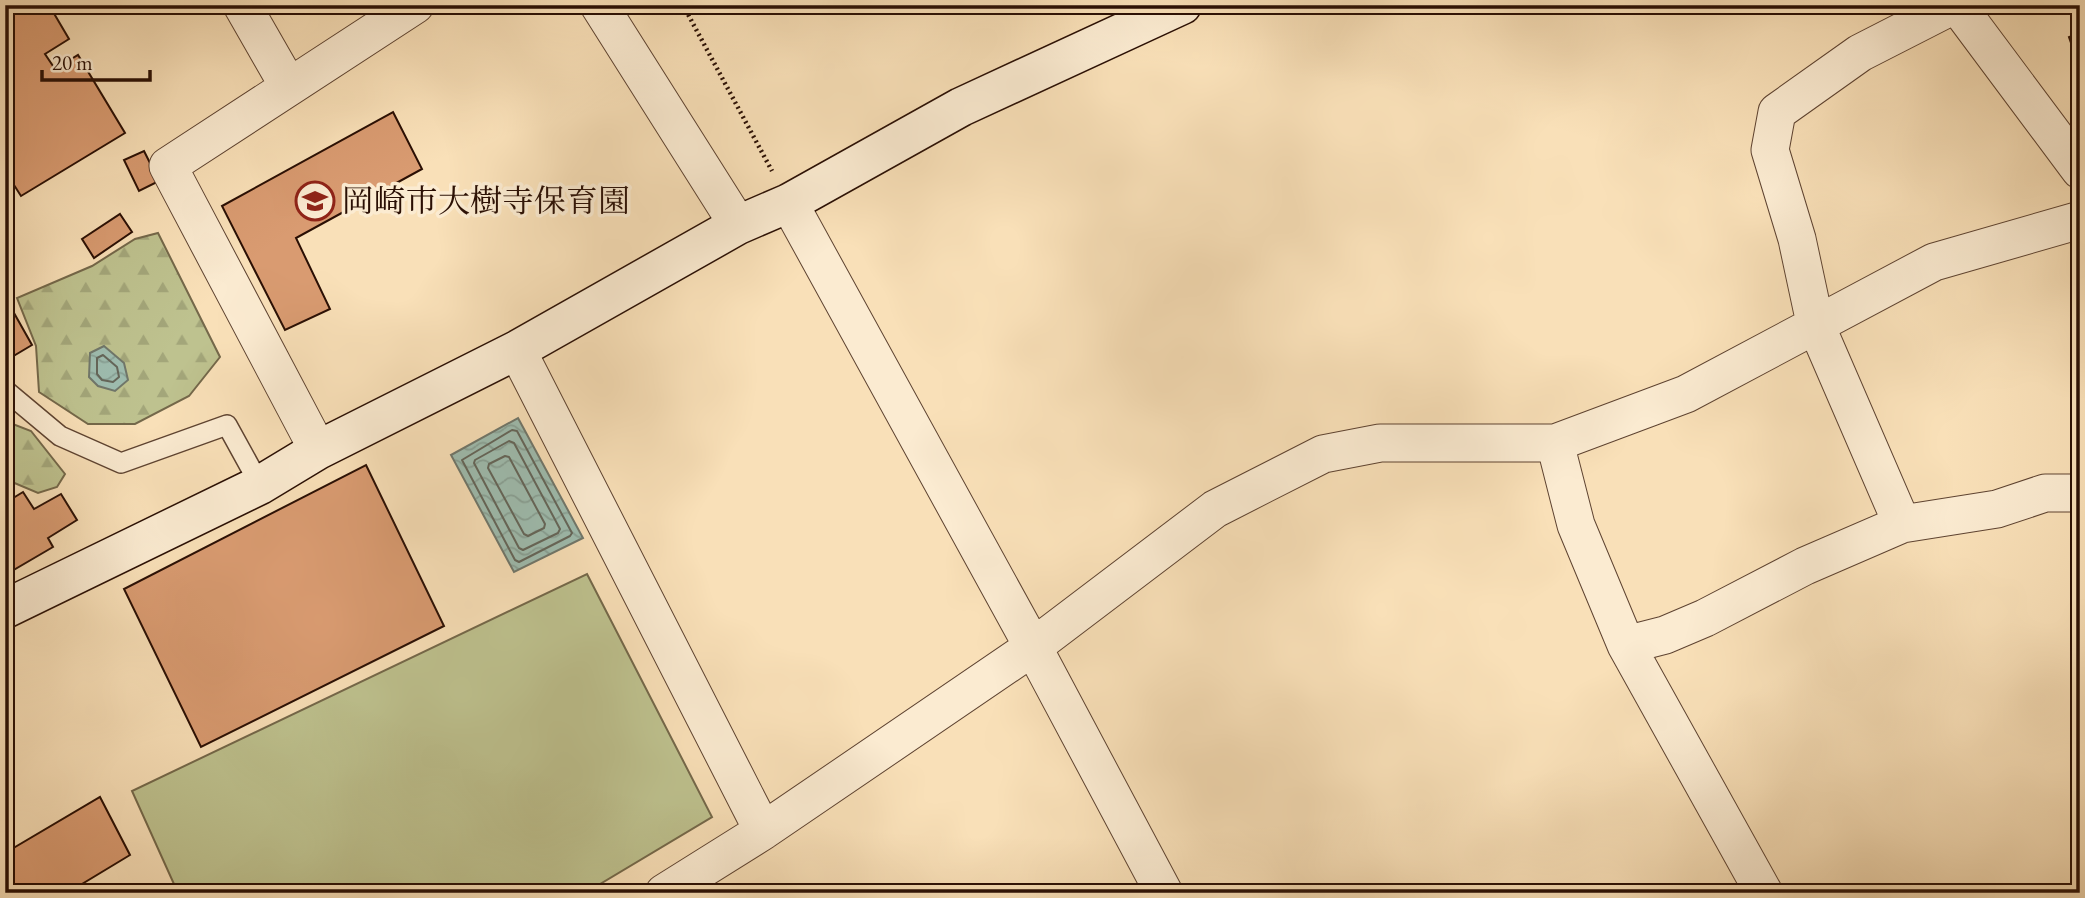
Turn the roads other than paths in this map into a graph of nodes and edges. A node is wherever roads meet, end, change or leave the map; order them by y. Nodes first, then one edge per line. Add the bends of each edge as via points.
1 (242, 5) edge
2 (415, 5) edge
3 (599, 5) edge
4 (1956, 5) edge
5 (1157, 10) edge
6 (289, 87) junction
7 (2080, 170) edge
8 (789, 203) junction
9 (2080, 220) edge
10 (737, 225) junction
11 (1815, 323) junction
12 (517, 350) junction
13 (5, 390) edge
14 (1555, 443) junction
15 (318, 450) junction
16 (260, 485) junction
17 (2078, 495) edge
18 (1902, 524) junction
19 (5, 609) edge
20 (1626, 645) junction
21 (1033, 647) junction
22 (763, 831) junction
23 (664, 893) edge
24 (1164, 893) edge
25 (1764, 893) edge

1 - 6 street
2 - 6 street
3 - 10 street
4 - 7 street
4 - 11 street via 1860,53 1777,112 1770,150 1797,239
5 - 8 street via 961,107
6 - 15 street via 168,166
8 - 10 street
8 - 21 street
9 - 11 street via 1934,262
10 - 12 street
11 - 14 street via 1686,394
11 - 18 street
12 - 15 street
12 - 22 street
13 - 16 lane via 60,436 121,463 227,425
14 - 20 street via 1576,525
14 - 21 street via 1380,443 1323,454 1215,509
15 - 16 street
16 - 19 street
17 - 18 street via 2045,493 1997,509
18 - 20 street via 1805,566 1704,618
20 - 25 street
21 - 22 street
21 - 24 street
22 - 23 street

